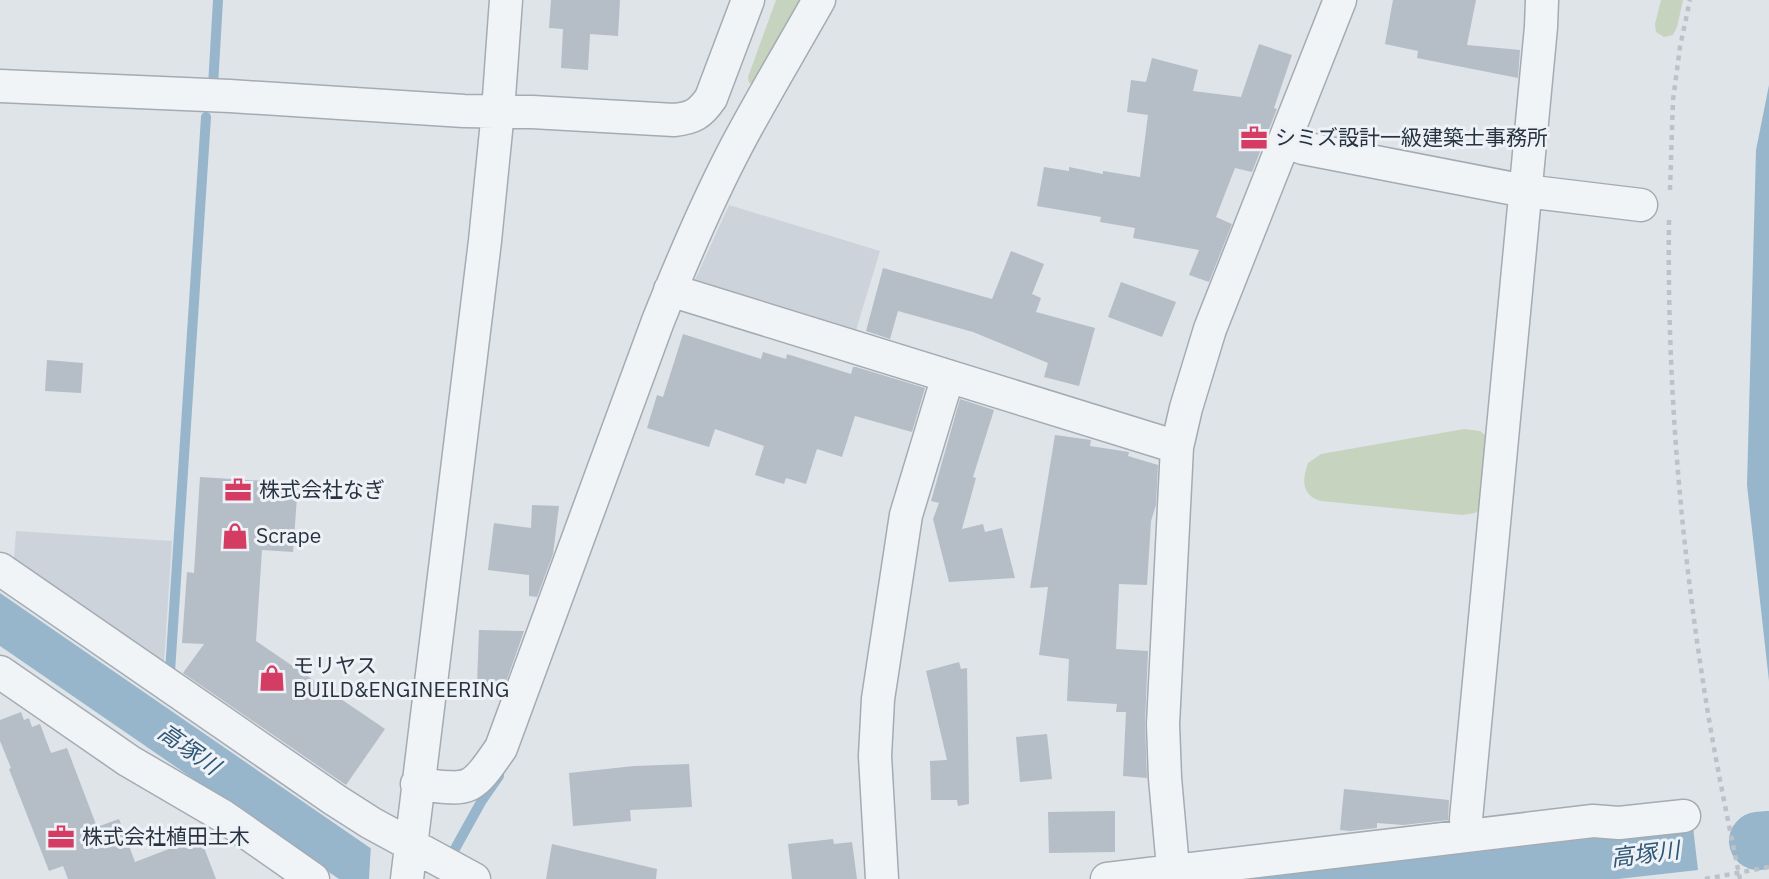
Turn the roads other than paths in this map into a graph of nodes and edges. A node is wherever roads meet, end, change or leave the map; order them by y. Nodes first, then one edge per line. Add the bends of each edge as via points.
1 (506, 0) edge
2 (748, 0) edge
3 (819, 0) edge
4 (1340, 0) edge
5 (1542, 0) edge
6 (0, 86) edge
7 (498, 111) junction
8 (1284, 141) junction
9 (1525, 191) junction
10 (1660, 205) road end
11 (670, 290) junction
12 (948, 376) junction
13 (1177, 447) junction
14 (0, 569) edge
15 (0, 672) edge
16 (417, 784) junction
17 (1684, 816) dead end
18 (1468, 836) junction
19 (408, 859) edge
20 (1173, 876) edge
21 (313, 879) edge
22 (474, 879) edge
23 (882, 879) edge
24 (1107, 879) edge

1 - 7 street
2 - 7 street via 711,98 689,119
3 - 11 street via 738,144
4 - 8 street
5 - 9 street
6 - 7 street
7 - 16 street
8 - 9 street
8 - 13 street via 1210,329
9 - 10 street
9 - 18 street
11 - 12 street
11 - 16 street via 501,748 482,775 462,788
12 - 13 street
12 - 23 street via 906,515 878,699
13 - 20 street via 1163,724
14 - 19 street via 371,823
15 - 21 street
16 - 19 street
17 - 18 street
18 - 20 street
19 - 22 street
20 - 24 street

